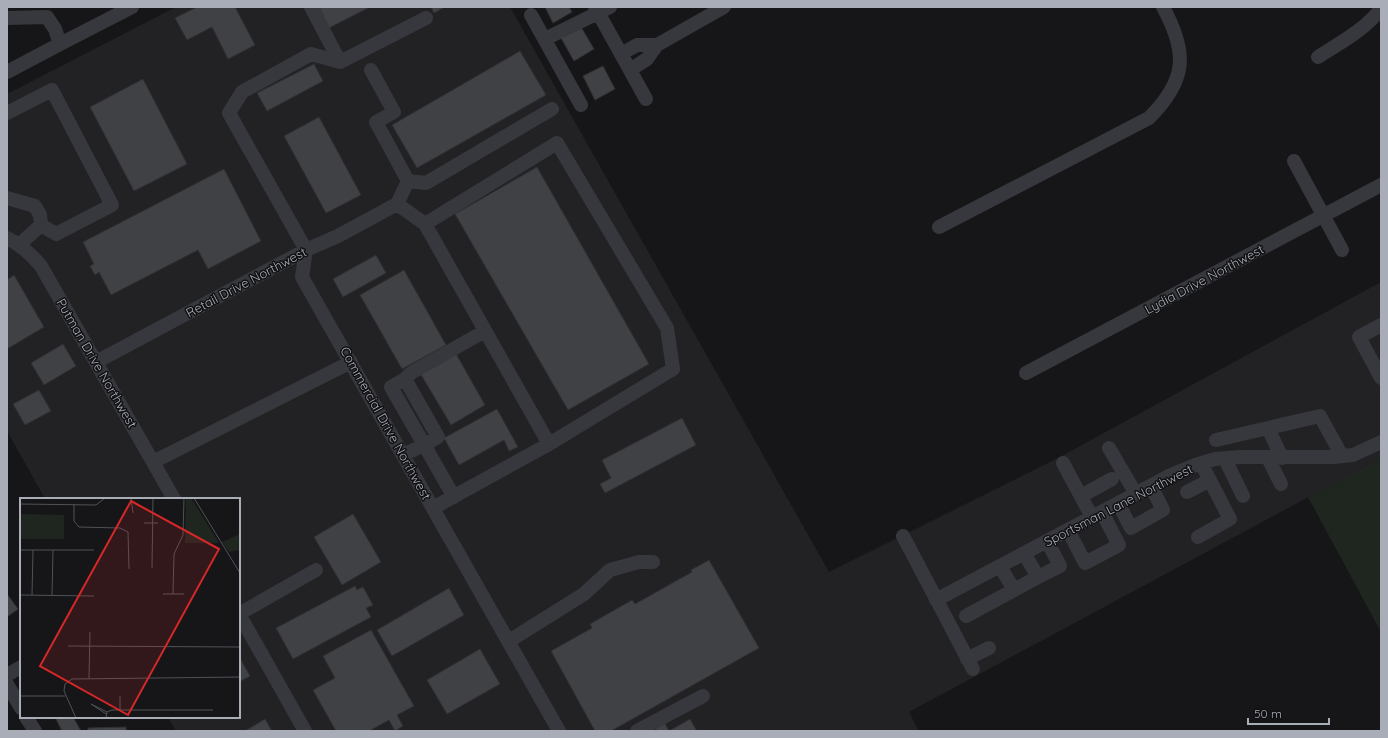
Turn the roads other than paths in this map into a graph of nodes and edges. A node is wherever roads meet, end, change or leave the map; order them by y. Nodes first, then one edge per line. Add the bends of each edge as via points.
1 (132, 7) edge
2 (311, 7) edge
3 (724, 7) edge
4 (1163, 7) edge
5 (1381, 8) edge
6 (601, 9) edge
7 (531, 15) dead end
8 (7, 18) edge
9 (426, 18) dead end
10 (545, 39) junction
11 (60, 44) junction
12 (657, 45) junction
13 (621, 54) junction
14 (1318, 57) dead end
15 (340, 62) junction
16 (371, 70) dead end
17 (630, 70) junction
18 (7, 72) edge
19 (646, 99) dead end
20 (581, 105) dead end
21 (552, 109) dead end
22 (7, 113) edge
23 (1294, 161) dead end
24 (408, 181) junction
25 (1381, 185) edge
26 (7, 198) edge
27 (397, 204) junction
28 (1323, 215) junction
29 (425, 224) junction
30 (41, 225) junction
31 (939, 227) dead end
32 (7, 238) edge
33 (20, 244) junction
34 (306, 250) junction
35 (1342, 250) dead end
36 (1381, 325) edge
37 (485, 331) junction
38 (96, 362) junction
39 (352, 362) junction
40 (1026, 373) dead end
41 (1381, 378) edge
42 (405, 380) junction
43 (392, 388) junction
44 (372, 398) junction
45 (1268, 428) junction
46 (1216, 440) dead end
47 (1381, 442) edge
48 (549, 444) junction
49 (424, 445) junction
50 (1110, 448) dead end
51 (403, 455) junction
52 (1342, 456) junction
53 (1268, 458) junction
54 (1282, 458) junction
55 (1225, 459) junction
56 (153, 462) junction
57 (1063, 463) dead end
58 (1201, 463) junction
59 (442, 476) junction
60 (1112, 479) dead end
61 (1210, 480) junction
62 (1281, 484) dead end
63 (421, 486) junction
64 (1151, 486) junction
65 (1187, 492) dead end
66 (1136, 494) junction
67 (454, 496) junction
68 (1080, 496) junction
69 (1244, 496) dead end
70 (173, 498) edge
71 (1118, 503) junction
72 (433, 508) junction
73 (1097, 515) junction
74 (1068, 530) junction
75 (903, 536) dead end
76 (1198, 537) dead end
77 (1047, 541) junction
78 (1024, 553) junction
79 (653, 562) dead end
80 (1000, 566) junction
81 (316, 570) dead end
82 (1038, 577) junction
83 (1014, 590) junction
84 (936, 600) junction
85 (240, 613) edge
86 (240, 616) edge
87 (966, 616) dead end
88 (509, 641) junction
89 (989, 648) dead end
90 (20, 668) edge
91 (7, 675) edge
92 (7, 684) edge
93 (703, 696) dead end
94 (20, 706) edge
95 (27, 718) edge
96 (553, 729) edge
97 (35, 731) edge
98 (305, 731) edge
99 (637, 731) edge

1 - 11 street
2 - 15 street
3 - 12 street
4 - 31 street via 1179,43 1180,60 1173,90 1154,114
5 - 14 street via 1377,15 1359,30
6 - 10 street
6 - 13 street
7 - 10 street
8 - 11 street via 47,17
9 - 15 street
10 - 20 street
11 - 18 street
12 - 13 street via 637,45
12 - 17 street via 647,59
13 - 17 street
15 - 34 street via 311,54 242,92 229,113
16 - 24 street via 394,112 376,122
17 - 19 street
21 - 24 street via 426,183
22 - 30 street via 52,90 112,205 56,234
23 - 28 street
24 - 27 street
25 - 28 street, Lydia Drive Northwest
26 - 30 street via 35,206 40,215
27 - 29 street
27 - 34 street, Retail Drive Northwest
28 - 35 street
28 - 40 street, Lydia Drive Northwest
29 - 37 street
29 - 48 street via 557,143 667,328 673,369
30 - 33 street
32 - 33 street, Putman Drive Northwest
33 - 38 street, Putman Drive Northwest via 41,266
34 - 38 street, Retail Drive Northwest
34 - 39 street, Commercial Drive Northwest via 302,277
36 - 41 street via 1359,337
37 - 42 street via 411,373
37 - 48 street
38 - 56 street, Putman Drive Northwest
39 - 44 street, Commercial Drive Northwest
39 - 56 street
42 - 43 street
42 - 49 street via 438,437
43 - 44 street
43 - 49 street
44 - 51 street, Commercial Drive Northwest
45 - 46 street
45 - 52 street via 1320,416
45 - 54 street
47 - 52 street, Sportsman Lane Northwest via 1353,455
48 - 67 street
49 - 51 street
49 - 59 street
50 - 66 street
51 - 63 street, Commercial Drive Northwest
52 - 54 street, Sportsman Lane Northwest
53 - 54 street, Sportsman Lane Northwest
53 - 55 street, Sportsman Lane Northwest
53 - 62 street
55 - 58 street, Sportsman Lane Northwest
55 - 69 street
56 - 70 street, Putman Drive Northwest
57 - 68 street
58 - 61 street
58 - 64 street, Sportsman Lane Northwest
59 - 63 street
59 - 67 street
60 - 68 street
61 - 65 street
61 - 76 street via 1230,519
63 - 72 street, Commercial Drive Northwest
64 - 66 street, Sportsman Lane Northwest
64 - 71 street via 1163,510 1131,528
66 - 71 street, Sportsman Lane Northwest
67 - 72 street
68 - 73 street
71 - 73 street, Sportsman Lane Northwest
72 - 88 street, Commercial Drive Northwest
73 - 74 street, Sportsman Lane Northwest
73 - 74 street via 1119,545 1085,563
74 - 77 street, Sportsman Lane Northwest
75 - 84 street
77 - 78 street, Sportsman Lane Northwest
77 - 82 street via 1060,566
78 - 80 street, Sportsman Lane Northwest
78 - 82 street
79 - 88 street via 639,562 610,570 584,594
80 - 83 street
80 - 84 street, Sportsman Lane Northwest
81 - 85 street
82 - 83 street
83 - 87 street
84 - 89 street via 970,664
86 - 98 street
88 - 96 street, Commercial Drive Northwest
90 - 91 street
92 - 94 street
93 - 99 street
95 - 97 street

